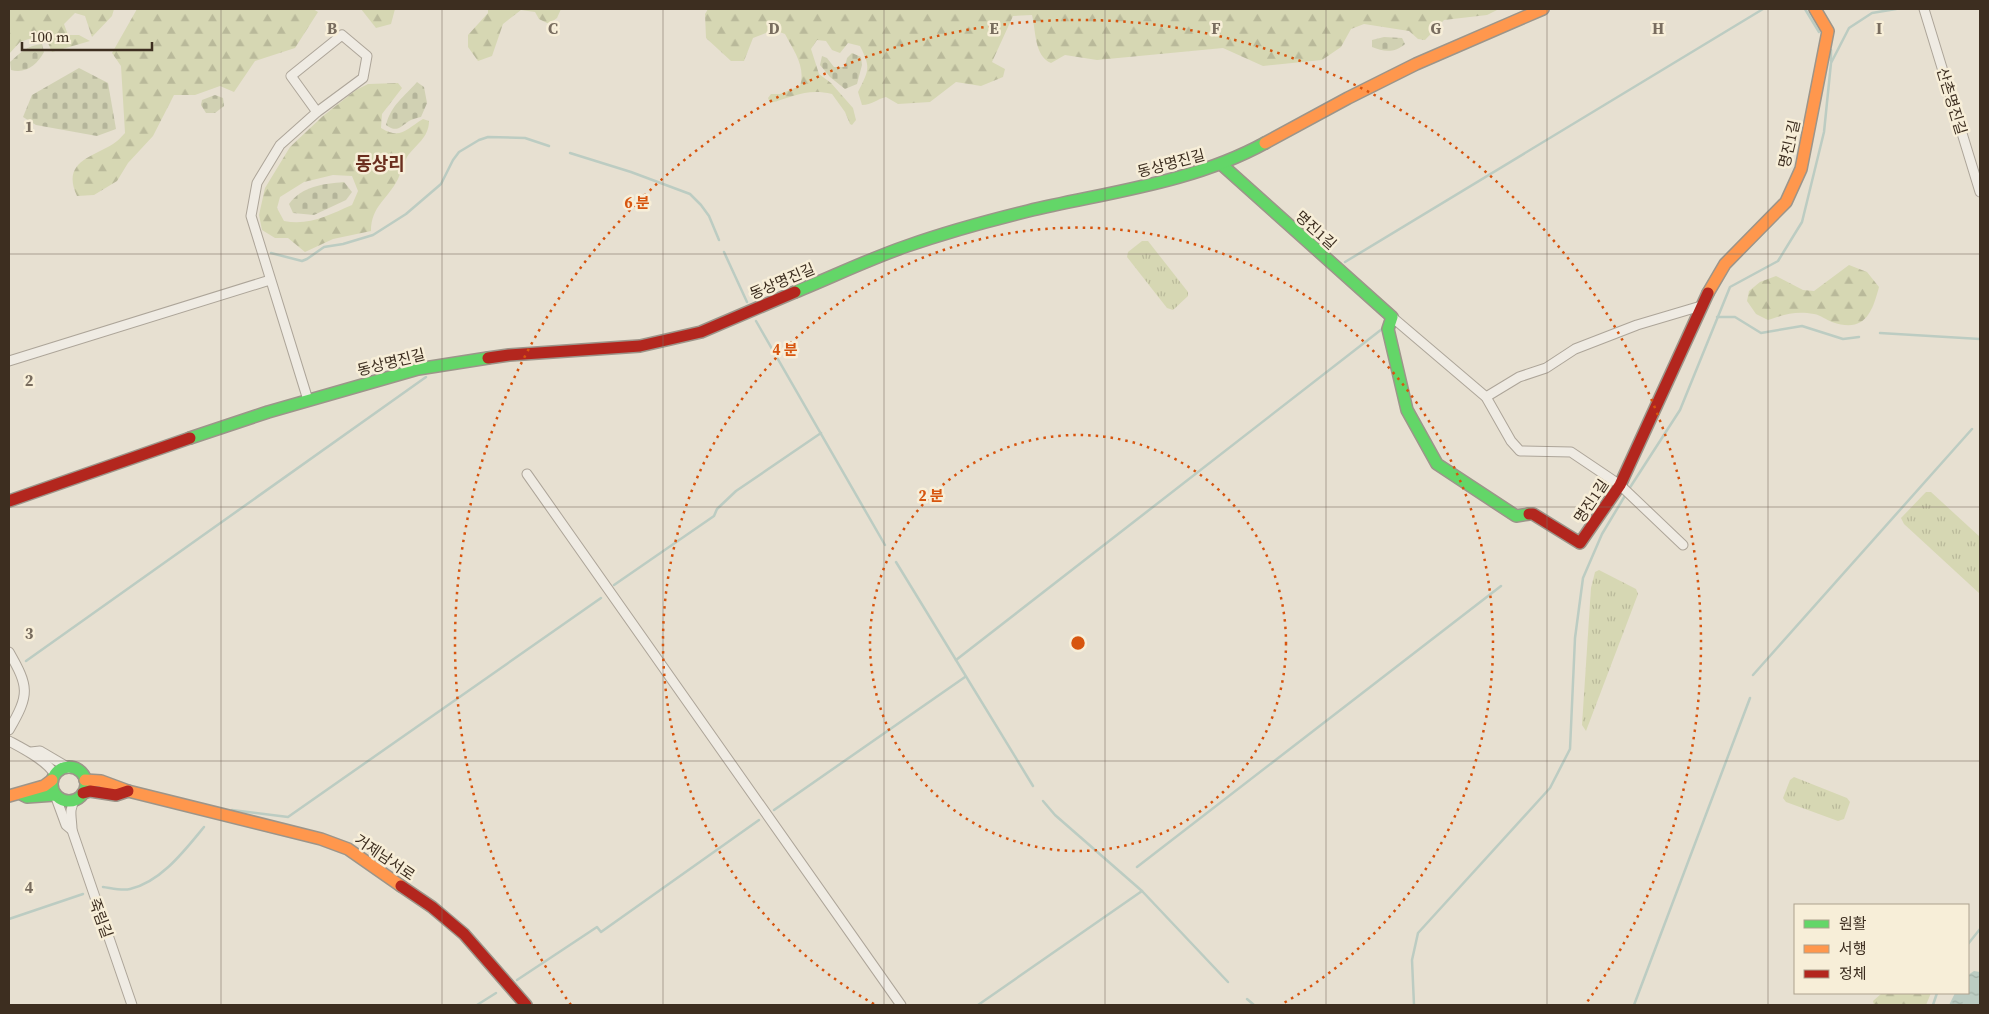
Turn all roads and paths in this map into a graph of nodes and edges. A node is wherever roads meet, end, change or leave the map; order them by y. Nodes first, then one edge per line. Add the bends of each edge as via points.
1 (1543, 9) edge
2 (1815, 9) edge
3 (1924, 9) edge
4 (317, 112) junction
5 (1221, 164) junction
6 (1980, 192) edge
7 (270, 280) junction
8 (1702, 306) junction
9 (1392, 317) junction
10 (9, 361) edge
11 (1486, 397) junction
12 (308, 400) junction
13 (527, 474) dead end
14 (1620, 486) junction
15 (9, 501) edge
16 (1682, 545) dead end
17 (9, 652) edge
18 (9, 730) edge
19 (9, 741) edge
20 (31, 752) junction
21 (69, 768) junction
22 (53, 777) junction
23 (88, 780) junction
24 (128, 792) junction
25 (21, 794) junction
26 (56, 795) junction
27 (9, 796) edge
28 (79, 796) junction
29 (72, 830) junction
30 (132, 1005) edge
31 (526, 1005) edge
32 (901, 1005) edge

1 - 5 street, 동상명진길 via 1416,64
2 - 8 street, 명진1길 via 1828,31 1801,169 1786,202 1725,264
3 - 6 street, 산촌명진길
4 - 4 street via 291,76 342,35 366,56 363,78
4 - 7 street via 280,144 258,183 251,216
5 - 9 street, 명진1길
5 - 12 street, 동상명진길 via 1175,180 958,229 906,246 684,337 640,346 509,355 418,369
7 - 10 street
7 - 12 street
8 - 11 street via 1638,325 1575,349 1546,368 1519,377
8 - 14 street, 명진1길
9 - 11 street
9 - 14 street, 명진1길 via 1388,329 1407,410 1438,464 1516,516 1533,514 1580,543
11 - 14 street via 1520,451 1571,452
12 - 15 street, 동상명진길 via 137,455
13 - 32 street
14 - 16 street
17 - 18 street via 25,685 20,711
19 - 20 street
20 - 21 street via 40,751
20 - 22 street via 52,770
21 - 22 street
21 - 23 street
22 - 25 street via 44,786
22 - 26 street
23 - 24 street, 거제남서로 via 118,786
23 - 28 street
24 - 28 street, 거제남서로 via 116,795 96,792
24 - 31 street, 거제남서로 via 322,839 348,849 432,907 464,934
25 - 26 street via 27,797
25 - 27 street
26 - 28 street via 64,801
26 - 29 street, 죽림길 via 66,825
28 - 29 street, 죽림길 via 71,806
29 - 30 street, 죽림길

